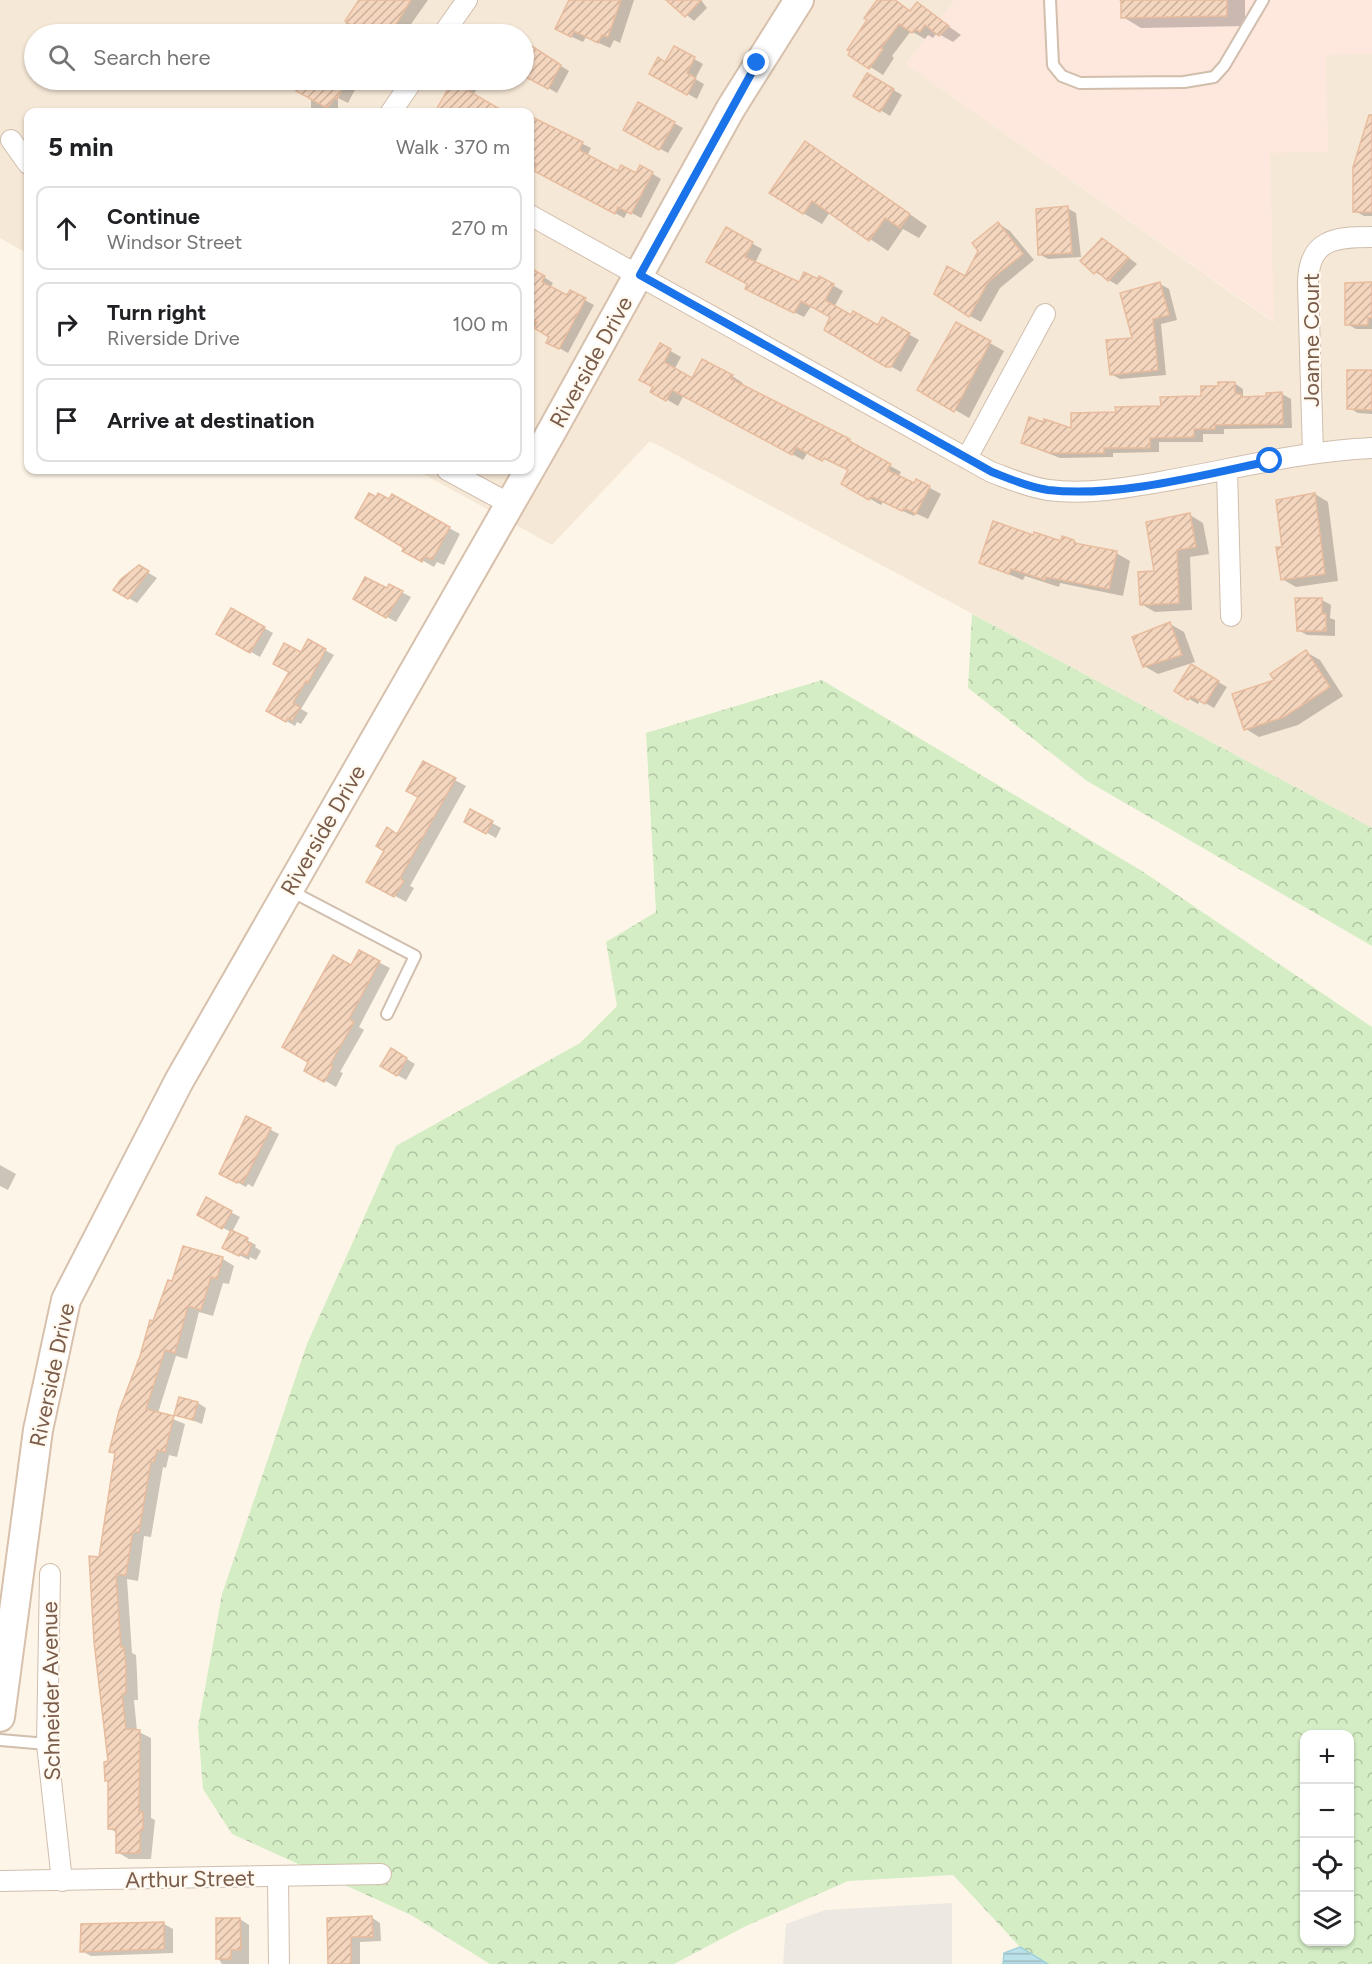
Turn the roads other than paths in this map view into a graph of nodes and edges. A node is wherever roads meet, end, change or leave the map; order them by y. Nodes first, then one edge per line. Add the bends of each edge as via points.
1 (467, 0) edge
2 (799, 0) edge
3 (1050, 0) edge
4 (1263, 0) edge
5 (450, 24) edge
6 (406, 90) edge
7 (394, 108) edge
8 (10, 140) dead end
9 (24, 159) edge
10 (534, 217) edge
11 (1372, 237) edge
12 (640, 275) junction
13 (1045, 314) dead end
14 (1372, 448) edge
15 (1313, 453) junction
16 (967, 458) junction
17 (534, 462) edge
18 (1227, 470) junction
19 (454, 474) edge
20 (527, 474) edge
21 (510, 504) junction
22 (1231, 616) dead end
23 (288, 890) junction
24 (387, 1014) dead end
25 (50, 1574) dead end
26 (0, 1716) edge
27 (0, 1740) edge
28 (47, 1744) junction
29 (381, 1874) dead end
30 (278, 1878) junction
31 (0, 1881) edge
32 (62, 1881) junction
33 (279, 1964) edge

1 - 5 street
2 - 12 main road, Riverside Drive via 731,108
3 - 4 lane via 1053,65 1062,76 1080,83 1184,82 1214,77
6 - 7 street
8 - 9 street
10 - 12 street
11 - 15 street, Joanne Court via 1331,240 1316,252 1310,264
12 - 16 street
12 - 17 main road, Riverside Drive
13 - 16 street
14 - 15 street
15 - 18 street
16 - 18 street via 1018,483 1074,492 1109,490
18 - 22 street
19 - 21 street
20 - 21 main road, Riverside Drive
21 - 23 main road, Riverside Drive
23 - 24 lane via 415,956
23 - 26 main road, Riverside Drive via 179,1081 66,1300 38,1430
25 - 28 street, Schneider Avenue
27 - 28 lane
28 - 32 street, Schneider Avenue
29 - 30 street, Arthur Street
30 - 32 street, Arthur Street
30 - 33 street
31 - 32 street, Arthur Street

